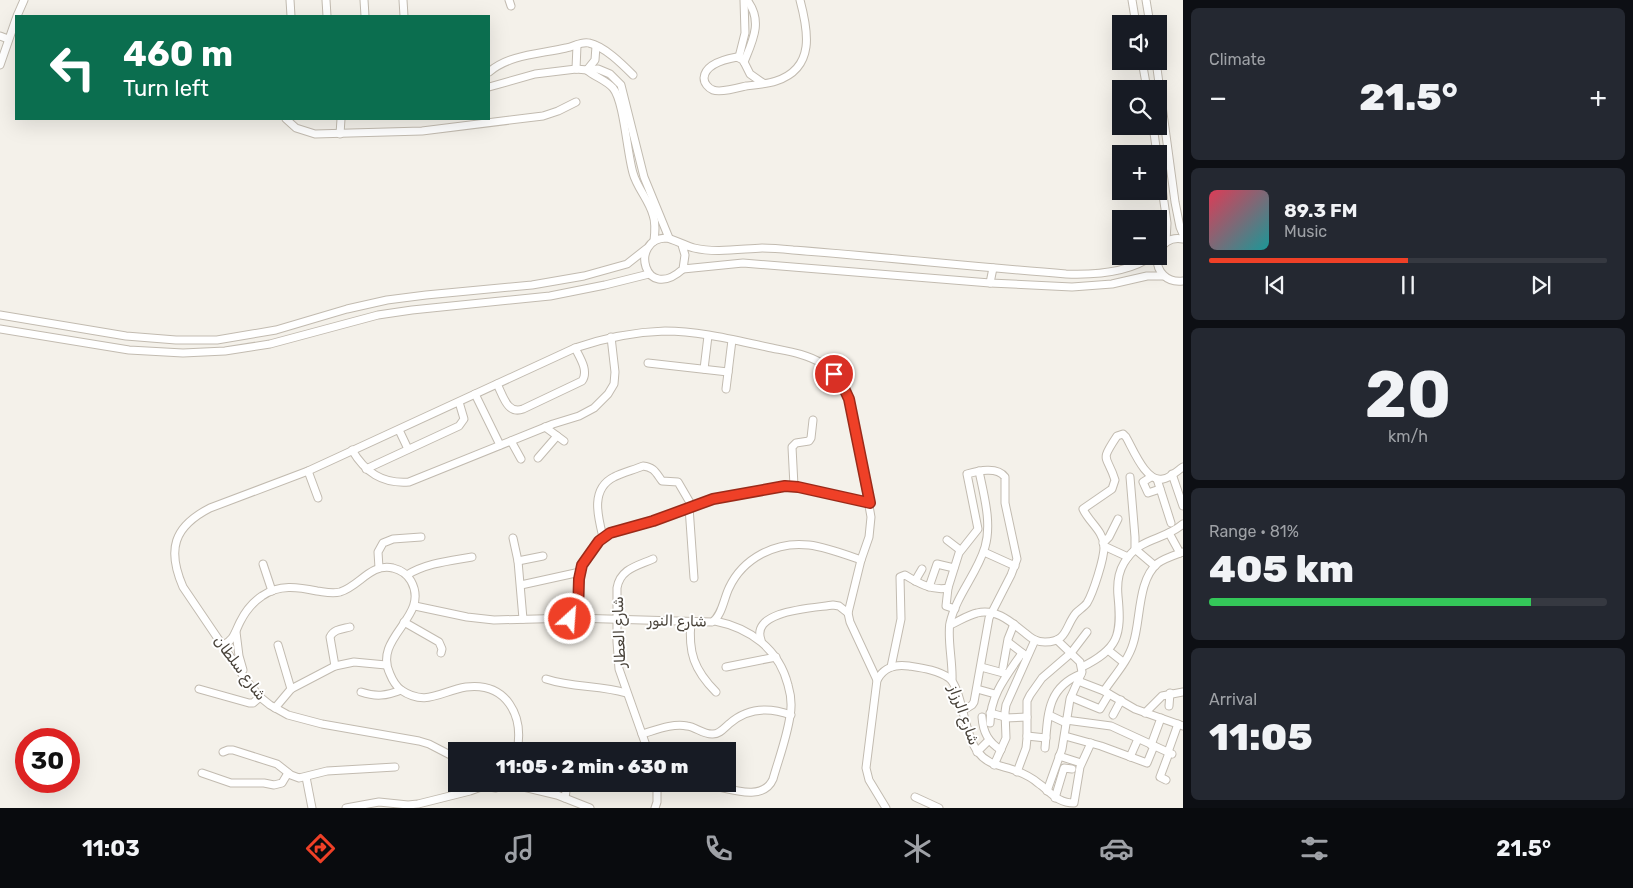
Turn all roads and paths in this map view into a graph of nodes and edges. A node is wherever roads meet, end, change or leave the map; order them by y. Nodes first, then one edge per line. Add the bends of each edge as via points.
1 (24, 0) edge
2 (290, 0) edge
3 (326, 0) edge
4 (364, 0) edge
5 (404, 0) edge
6 (746, 0) edge
7 (800, 0) edge
8 (1132, 0) edge
9 (1146, 0) edge
10 (18, 15) edge
11 (291, 15) edge
12 (327, 15) edge
13 (365, 15) edge
14 (404, 15) edge
15 (1134, 15) edge
16 (1148, 15) edge
17 (15, 23) edge
18 (0, 36) edge
19 (8, 39) junction
20 (577, 45) junction
21 (596, 46) junction
22 (743, 62) junction
23 (0, 65) edge
24 (576, 69) junction
25 (588, 70) junction
26 (1157, 70) edge
27 (490, 71) edge
28 (632, 75) dead end
29 (763, 84) junction
30 (621, 85) junction
31 (490, 87) edge
32 (740, 87) junction
33 (614, 88) junction
34 (576, 102) dead end
35 (287, 120) edge
36 (341, 120) edge
37 (459, 120) edge
38 (460, 127) junction
39 (340, 134) junction
40 (629, 138) junction
41 (1173, 187) junction
42 (1167, 188) edge
43 (1183, 234) edge
44 (669, 238) junction
45 (1183, 239) edge
46 (654, 241) junction
47 (1167, 242) edge
48 (682, 245) junction
49 (744, 249) junction
50 (646, 250) junction
51 (743, 263) junction
52 (1134, 265) edge
53 (1158, 265) edge
54 (993, 268) junction
55 (683, 269) junction
56 (650, 274) junction
57 (1163, 276) junction
58 (1183, 281) edge
59 (990, 283) junction
60 (0, 315) edge
61 (0, 329) edge
62 (708, 336) junction
63 (611, 337) junction
64 (732, 340) junction
65 (575, 348) junction
66 (648, 363) dead end
67 (704, 369) junction
68 (728, 372) junction
69 (497, 384) junction
70 (726, 389) dead end
71 (475, 394) junction
72 (458, 402) junction
73 (813, 420) dead end
74 (545, 427) junction
75 (399, 430) junction
76 (557, 436) junction
77 (511, 441) junction
78 (564, 441) dead end
79 (500, 445) junction
80 (408, 449) junction
81 (352, 450) junction
82 (538, 458) dead end
83 (521, 459) dead end
84 (1183, 467) edge
85 (366, 469) junction
86 (308, 471) junction
87 (980, 471) junction
88 (1172, 474) junction
89 (1130, 476) dead end
90 (1154, 478) junction
91 (794, 486) junction
92 (1160, 489) junction
93 (318, 498) dead end
94 (870, 503) junction
95 (1183, 504) edge
96 (690, 507) junction
97 (1118, 519) dead end
98 (1171, 523) dead end
99 (1183, 524) edge
100 (1169, 533) junction
101 (421, 537) dead end
102 (603, 537) junction
103 (513, 538) dead end
104 (947, 540) dead end
105 (1104, 544) junction
106 (1135, 549) junction
107 (960, 550) junction
108 (984, 552) junction
109 (1181, 552) edge
110 (543, 556) dead end
111 (472, 557) dead end
112 (1128, 557) junction
113 (653, 559) dead end
114 (861, 560) junction
115 (518, 561) junction
116 (263, 564) dead end
117 (1015, 566) junction
118 (1156, 566) junction
119 (379, 568) junction
120 (954, 568) junction
121 (922, 569) dead end
122 (580, 572) junction
123 (407, 575) junction
124 (694, 578) dead end
125 (915, 581) junction
126 (521, 585) junction
127 (929, 587) junction
128 (948, 588) junction
129 (272, 591) junction
130 (415, 606) junction
131 (955, 610) junction
132 (848, 613) junction
133 (990, 613) junction
134 (573, 618) junction
135 (523, 619) junction
136 (617, 620) junction
137 (714, 621) junction
138 (404, 622) junction
139 (691, 622) junction
140 (1014, 624) junction
141 (950, 625) junction
142 (350, 627) dead end
143 (236, 631) junction
144 (1087, 632) dead end
145 (1035, 640) junction
146 (1056, 640) junction
147 (761, 641) junction
148 (1008, 642) junction
149 (223, 645) junction
150 (278, 645) dead end
151 (1108, 650) junction
152 (441, 652) dead end
153 (1071, 653) junction
154 (1025, 655) junction
155 (776, 657) junction
156 (1123, 662) junction
157 (386, 665) junction
158 (335, 666) junction
159 (726, 667) dead end
160 (891, 667) junction
161 (981, 667) junction
162 (1003, 667) dead end
163 (1007, 674) junction
164 (1080, 674) junction
165 (546, 678) dead end
166 (246, 680) junction
167 (877, 680) junction
168 (952, 680) junction
169 (200, 689) dead end
170 (291, 689) junction
171 (977, 689) junction
172 (401, 690) junction
173 (361, 692) dead end
174 (716, 692) dead end
175 (1107, 692) junction
176 (1183, 692) edge
177 (626, 693) junction
178 (1170, 693) junction
179 (996, 694) junction
180 (260, 697) junction
181 (1071, 697) junction
182 (1121, 700) junction
183 (1169, 706) dead end
184 (275, 708) junction
185 (962, 711) junction
186 (990, 713) junction
187 (1145, 713) junction
188 (791, 715) junction
189 (1049, 715) junction
190 (1113, 716) dead end
191 (982, 717) dead end
192 (1027, 717) junction
193 (1005, 718) junction
194 (1161, 718) junction
195 (1066, 721) junction
196 (990, 723) dead end
197 (1180, 725) edge
198 (642, 734) junction
199 (1027, 736) junction
200 (1064, 736) junction
201 (1046, 738) junction
202 (1138, 739) junction
203 (989, 740) junction
204 (518, 742) edge
205 (645, 742) edge
206 (1091, 743) junction
207 (1152, 746) junction
208 (1045, 748) dead end
209 (1001, 750) junction
210 (224, 752) dead end
211 (977, 752) junction
212 (1170, 753) junction
213 (448, 754) edge
214 (1060, 756) junction
215 (1130, 757) junction
216 (1081, 763) junction
217 (994, 765) junction
218 (395, 767) dead end
219 (1072, 769) dead end
220 (1017, 772) junction
221 (202, 773) dead end
222 (288, 773) junction
223 (306, 777) junction
224 (1166, 780) dead end
225 (736, 790) edge
226 (1047, 791) junction
227 (466, 792) edge
228 (542, 792) edge
229 (566, 792) edge
230 (656, 792) edge
231 (915, 797) dead end
232 (565, 798) junction
233 (1054, 798) junction
234 (410, 806) edge
235 (312, 808) edge
236 (346, 808) edge
237 (588, 808) edge
238 (655, 808) edge
239 (886, 808) edge
240 (939, 808) edge

1 - 10 street
2 - 11 street
3 - 12 street
4 - 13 street
5 - 14 street
6 - 22 street
6 - 22 street via 754,13 756,27
7 - 29 street via 808,33 805,55 786,76
8 - 15 street
9 - 16 street
17 - 19 street
18 - 19 street
19 - 23 street
20 - 21 street
20 - 24 street
20 - 27 street via 522,57
21 - 25 street via 595,60
21 - 28 street
22 - 29 street via 753,77
22 - 32 street via 745,78
22 - 32 street via 735,56 713,65 706,72 704,81 715,91
24 - 25 street
24 - 31 street via 535,74
25 - 30 street via 604,71
25 - 33 street
26 - 41 street
29 - 32 street
30 - 33 street
30 - 40 street
33 - 40 street
34 - 38 street via 543,116
35 - 39 street via 305,132
36 - 39 street
37 - 38 street
38 - 39 street via 401,133
40 - 44 street
40 - 46 street via 633,173 653,214
41 - 42 street
41 - 43 street
44 - 46 street
44 - 48 street
45 - 47 street
46 - 50 street
48 - 49 street via 702,250
48 - 55 street via 685,255
49 - 51 street
49 - 54 street via 765,248
50 - 56 street via 645,262
50 - 60 street via 627,264 584,276 532,285 387,300 276,330 225,339 142,338
51 - 55 street
51 - 59 street
52 - 54 street via 1083,274
53 - 57 street
54 - 59 street
55 - 56 street via 665,280
56 - 61 street via 550,296 378,315 270,344 225,351 129,350
57 - 58 street via 1174,282
57 - 59 street via 1072,287
62 - 63 street via 666,331
62 - 64 street
62 - 67 street
63 - 65 street
63 - 74 street via 615,372 614,384 608,394 594,408
64 - 68 street
64 - 94 street via 809,357 834,374 849,399
65 - 69 street
65 - 69 street via 585,371 579,383 520,410 512,410
66 - 67 street
67 - 68 street
68 - 70 street
69 - 71 street
71 - 72 street
71 - 79 street
72 - 75 street
72 - 80 street via 464,416 462,424
73 - 91 street via 809,441 792,447
74 - 76 street
74 - 77 street
75 - 80 street
75 - 81 street
76 - 78 street
76 - 82 street
77 - 79 street
77 - 83 street
79 - 85 street via 409,482 379,478
80 - 85 street
81 - 85 street
81 - 86 street
84 - 88 street
86 - 93 street
86 - 149 street, شارع سلطان via 210,508 195,516 178,535 174,554 183,587
87 - 107 street via 967,476 978,531
87 - 108 street via 988,526
87 - 117 street via 998,471 1005,477 1005,503 1017,554
88 - 90 street via 1164,479
88 - 95 street
89 - 106 street
90 - 92 street
90 - 92 street via 1143,482 1148,493
90 - 105 street via 1142,465 1126,437 1123,434 1117,436 1105,458 1115,480 1112,489 1084,509
91 - 94 street
91 - 96 street via 734,495
92 - 98 street
94 - 114 street via 870,531
96 - 102 street
96 - 102 street via 678,482 662,481 653,469 643,466 613,477 599,492 597,508
96 - 124 street
97 - 105 street
99 - 100 street
100 - 106 street
100 - 109 street
101 - 119 street via 383,543 378,552
102 - 122 street via 586,558
103 - 115 street
104 - 107 street
105 - 112 street
105 - 146 street via 1090,597 1066,632
106 - 112 street
106 - 118 street
107 - 120 street
108 - 117 street
108 - 131 street
109 - 118 street
110 - 115 street
111 - 123 street via 434,563
112 - 151 street via 1118,577 1118,635
113 - 136 street, شارع العطار via 626,571 618,580
114 - 132 street
114 - 137 street, شارع النور via 811,545 789,545 768,551 749,562 734,579
115 - 126 street
116 - 129 street
117 - 133 street
118 - 156 street via 1146,584 1133,645
119 - 123 street via 397,569
119 - 129 street via 340,592 294,587
120 - 127 street via 937,564
120 - 128 street
121 - 125 street
122 - 126 street
122 - 134 street via 578,613
123 - 130 street via 415,592
125 - 127 street
125 - 160 street via 905,575 900,577 901,619
126 - 135 street
127 - 128 street
128 - 131 street via 946,606
129 - 143 street via 248,609
130 - 135 street, شارع النور via 467,617
130 - 138 street
131 - 141 street
132 - 147 street via 833,606 781,614 762,624
132 - 167 street
133 - 140 street via 1005,617
133 - 141 street via 977,613
133 - 161 street
134 - 135 street, شارع النور
134 - 136 street, شارع النور
136 - 139 street, شارع النور
136 - 177 street, شارع العطار via 619,669
137 - 139 street, شارع النور
137 - 147 street via 739,627
138 - 152 street via 439,642
138 - 157 street via 388,647
139 - 174 street via 691,653 705,681
140 - 145 street
140 - 148 street
141 - 168 street
142 - 158 street via 336,630 330,637
143 - 149 street
143 - 166 street
144 - 153 street
145 - 146 street
145 - 154 street
146 - 153 street
147 - 155 street
148 - 154 street
148 - 162 street
149 - 166 street, شارع سلطان
150 - 170 street
151 - 156 street
151 - 164 street
153 - 164 street via 1080,662
153 - 192 street via 1042,678 1030,695
154 - 163 street
154 - 193 street via 1007,702
155 - 159 street
155 - 188 street via 787,679
156 - 175 street
157 - 158 street via 354,662
157 - 172 street
158 - 170 street
160 - 167 street
160 - 168 street, شارع الرزاز via 926,669
161 - 163 street
161 - 171 street
163 - 179 street
164 - 175 street
164 - 181 street
164 - 189 street via 1057,690
165 - 177 street via 573,686
166 - 180 street, شارع سلطان
167 - 239 street via 866,768 869,780
168 - 185 street, شارع الرزاز
169 - 180 street via 249,704
170 - 184 street
171 - 179 street
171 - 185 street via 974,704
172 - 173 street via 378,696
172 - 204 street via 425,698 466,687 496,693 509,703 515,713 519,728
175 - 181 street via 1100,709
175 - 182 street
176 - 178 street
177 - 198 street, شارع العطار
178 - 183 street
178 - 187 street via 1162,696
179 - 186 street
180 - 184 street, شارع سلطان
181 - 195 street
182 - 187 street
182 - 190 street
184 - 213 street, شارع سلطان via 322,724 418,741
185 - 211 street, شارع الرزاز
186 - 193 street
186 - 196 street
187 - 194 street
188 - 198 street via 773,710 754,711 713,734 679,725
188 - 225 street via 770,784 753,793
189 - 195 street
189 - 201 street
191 - 203 street
192 - 193 street
192 - 199 street
193 - 209 street via 1006,738
194 - 197 street
194 - 207 street
195 - 200 street
195 - 202 street via 1111,726
197 - 212 street
198 - 205 street, شارع العطار
199 - 201 street
199 - 220 street
200 - 206 street
200 - 214 street
201 - 208 street
202 - 207 street
202 - 215 street
203 - 209 street
203 - 211 street
206 - 215 street
206 - 216 street
207 - 212 street
207 - 215 street via 1148,763
209 - 217 street
210 - 222 street via 233,750 273,762
211 - 217 street, شارع الرزاز
212 - 224 street via 1160,777
214 - 216 street
214 - 226 street
216 - 233 street via 1074,803
217 - 220 street, شارع الرزاز
218 - 223 street via 327,770
219 - 233 street via 1064,768
220 - 226 street, شارع الرزاز
221 - 222 street via 228,782 274,785 282,783
222 - 223 street via 294,777
223 - 235 street
226 - 233 street, شارع الرزاز
227 - 234 street
228 - 232 street
229 - 232 street
230 - 238 street
231 - 240 street
232 - 237 street
234 - 236 street via 379,802

